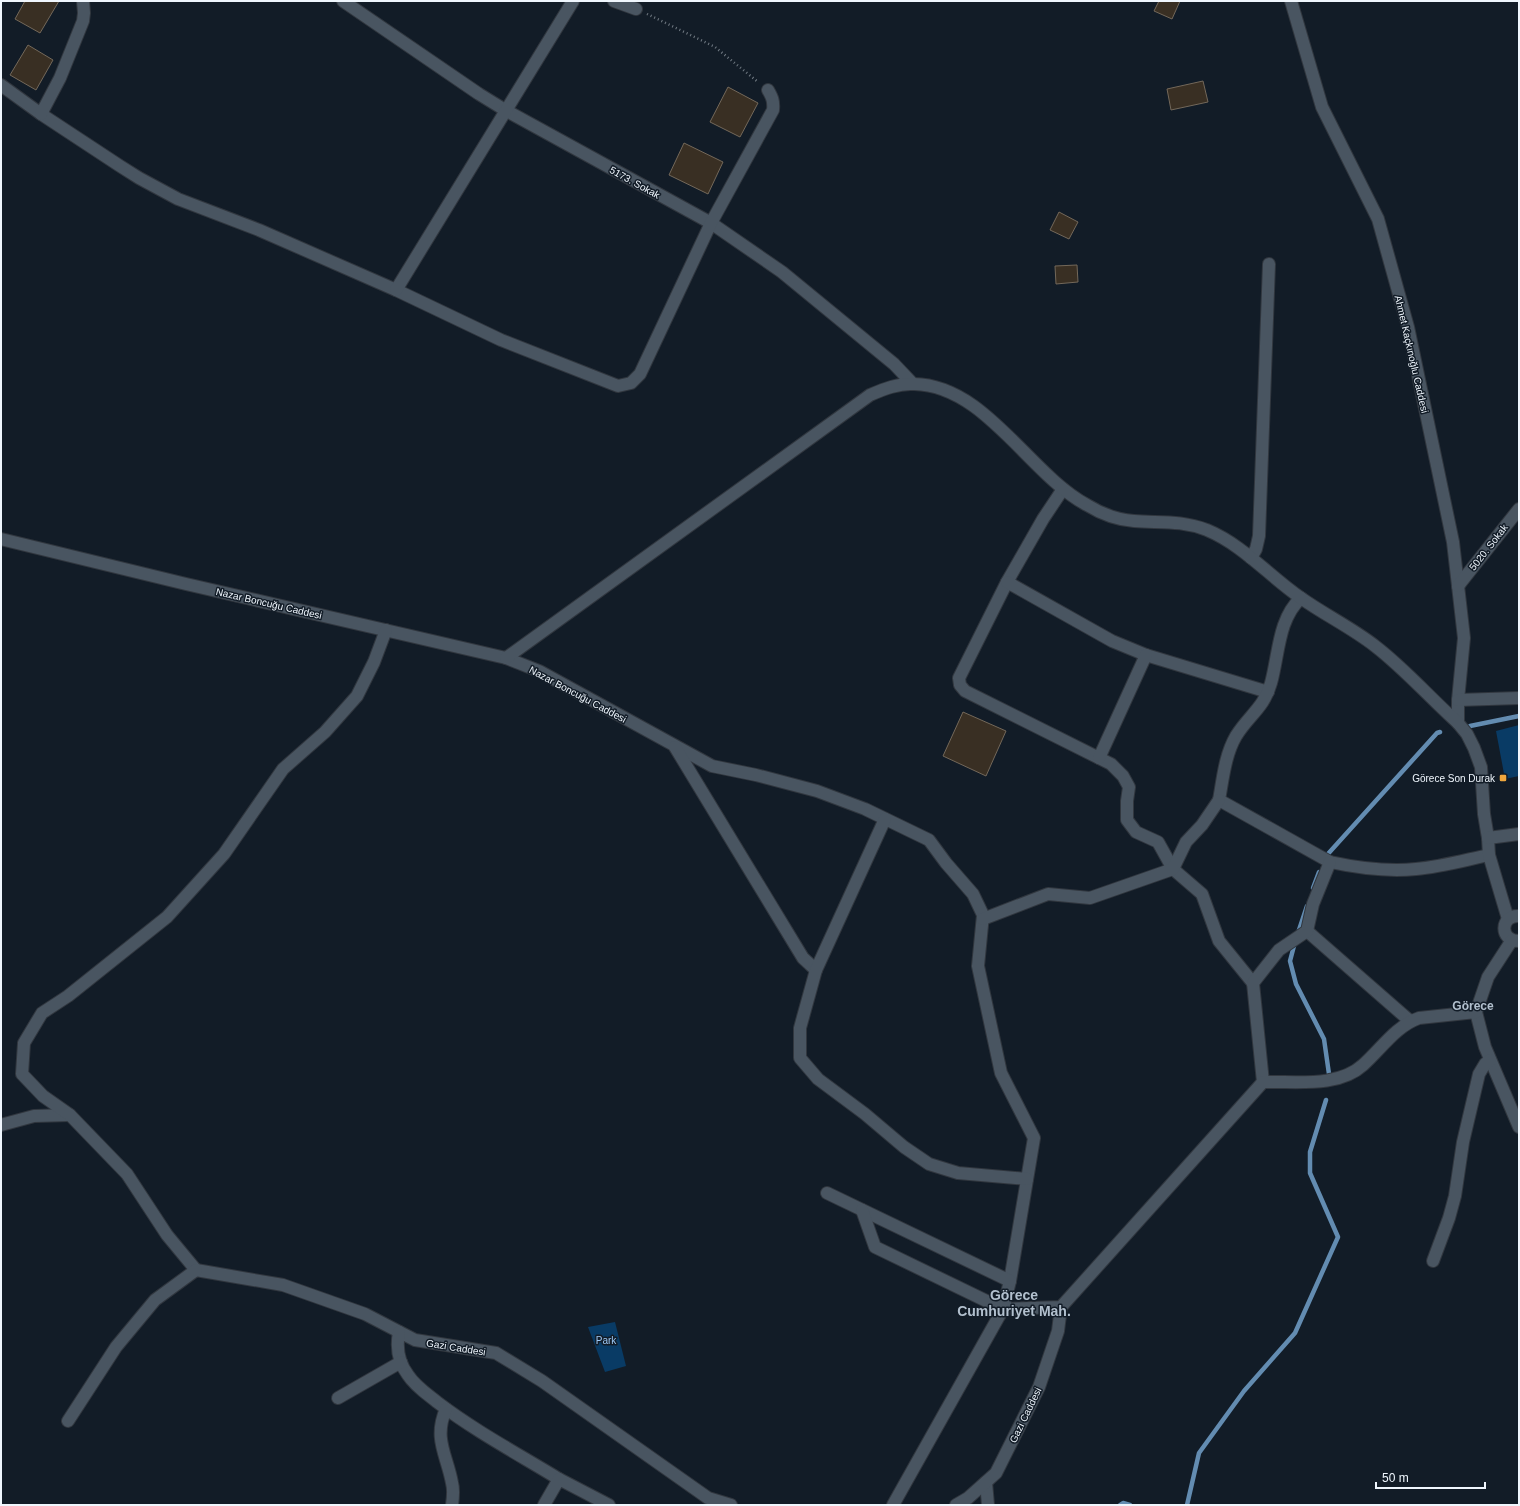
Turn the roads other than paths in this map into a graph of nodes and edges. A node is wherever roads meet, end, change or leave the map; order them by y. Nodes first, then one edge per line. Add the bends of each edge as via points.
1 (83, 1) edge
2 (342, 1) edge
3 (572, 1) edge
4 (614, 1) edge
5 (1291, 1) edge
6 (636, 9) road end
7 (1, 85) edge
8 (768, 90) road end
9 (505, 110) junction
10 (41, 114) junction
11 (711, 223) junction
12 (1270, 264) dead end
13 (396, 290) junction
14 (913, 384) junction
15 (1063, 489) junction
16 (1519, 508) edge
17 (1, 539) edge
18 (1251, 558) junction
19 (1007, 582) junction
20 (1458, 586) junction
21 (1301, 598) junction
22 (386, 630) junction
23 (1146, 655) junction
24 (506, 658) junction
25 (1268, 692) junction
26 (1519, 698) edge
27 (1458, 700) junction
28 (1458, 723) junction
29 (674, 745) junction
30 (1099, 758) junction
31 (1219, 800) junction
32 (885, 819) junction
33 (1519, 834) edge
34 (1488, 838) junction
35 (1489, 855) junction
36 (1330, 862) junction
37 (1173, 869) junction
38 (1514, 917) edge
39 (983, 919) junction
40 (1305, 933) junction
41 (1516, 941) edge
42 (816, 970) junction
43 (1253, 983) junction
44 (1476, 1012) junction
45 (1410, 1021) junction
46 (1490, 1060) junction
47 (1263, 1082) junction
48 (1515, 1110) edge
49 (70, 1115) junction
50 (1, 1125) edge
51 (1519, 1127) edge
52 (1027, 1179) junction
53 (827, 1193) dead end
54 (862, 1210) junction
55 (1433, 1261) dead end
56 (196, 1270) junction
57 (1010, 1281) junction
58 (1061, 1307) junction
59 (1004, 1309) junction
60 (399, 1332) junction
61 (401, 1362) junction
62 (338, 1398) dead end
63 (446, 1409) junction
64 (68, 1421) dead end
65 (559, 1479) junction
66 (986, 1482) junction
67 (452, 1505) edge
68 (544, 1505) edge
69 (608, 1505) edge
70 (731, 1505) edge
71 (893, 1505) edge
72 (956, 1505) edge
73 (988, 1505) edge

1 - 10 street via 83,21 60,78
2 - 9 street, 5173. Sokak
3 - 9 street
4 - 6 street
5 - 20 street, Ahmet Kaçkınoğlu Caddesi via 1322,107 1378,219 1409,334 1453,542
7 - 10 street
8 - 11 street via 774,103 773,110
9 - 11 street, 5173. Sokak
9 - 13 street
10 - 13 street via 158,189
11 - 13 street via 640,374 631,383 618,386 501,340
11 - 14 street, 5173. Sokak via 782,272 894,364
12 - 18 street via 1259,536
14 - 15 street via 930,385 954,393 989,419
14 - 24 street via 892,386 870,395
15 - 18 street via 1087,505 1111,516 1132,521 1189,524 1206,530 1234,544
15 - 19 street via 1042,519
16 - 20 street, 5020. Sokak
17 - 22 street, Nazar Boncuğu Caddesi
18 - 21 street
19 - 23 street via 1112,641
19 - 30 street via 959,678 960,686 965,691
20 - 27 street, Ahmet Kaçkınoğlu Caddesi via 1464,638
21 - 25 street via 1287,617
21 - 28 street via 1361,635 1392,660
22 - 24 street, Nazar Boncuğu Caddesi
22 - 49 street via 357,696 325,732 283,770 219,860 168,917 68,996 42,1013 24,1043 22,1074 43,1096
23 - 25 street
23 - 30 street
24 - 29 street, Nazar Boncuğu Caddesi via 539,671
25 - 31 street via 1260,707 1231,745
26 - 27 street
27 - 28 street, Ahmet Kaçkınoğlu Caddesi
28 - 34 street via 1467,734 1481,767
29 - 32 street, Nazar Boncuğu Caddesi via 712,766 818,791
29 - 42 street via 803,958
30 - 37 street via 1111,764 1123,776 1129,787 1127,820 1136,832 1158,842
31 - 36 street
31 - 37 street via 1202,825 1186,842
32 - 39 street, Nazar Boncuğu Caddesi via 929,840 973,894
32 - 42 street
33 - 34 street
34 - 35 street
35 - 36 street via 1417,869 1377,869
35 - 38 street
36 - 40 street via 1313,904
37 - 39 street via 1090,898 1048,894
37 - 43 street via 1202,894 1219,941
38 - 41 street via 1504,926 1504,930
39 - 52 street via 978,966 1001,1073 1034,1138
40 - 43 street via 1279,950
40 - 45 street
41 - 44 street via 1488,977
42 - 52 street via 800,1028 800,1058 818,1079 929,1164 958,1173
43 - 47 street
44 - 45 street
44 - 46 street
45 - 47 street via 1354,1072 1328,1080
46 - 48 street
46 - 55 street via 1480,1074 1464,1142 1455,1196
47 - 58 street
48 - 51 street
49 - 50 street via 34,1116
49 - 56 street via 127,1174 166,1235
52 - 57 street
53 - 54 street
54 - 57 street
54 - 59 street via 874,1247
56 - 60 street, Gazi Caddesi via 283,1285 365,1314
56 - 64 street via 155,1300 116,1347
57 - 59 street
58 - 59 street
58 - 66 street, Gazi Caddesi via 1058,1331 1039,1388 996,1474
59 - 71 street
60 - 61 street via 397,1344
60 - 70 street, Gazi Caddesi via 415,1340 496,1353 548,1386 708,1498
61 - 62 street
61 - 63 street via 415,1384
63 - 65 street
63 - 67 street via 440,1431 443,1452 453,1483
65 - 68 street
65 - 69 street
66 - 72 street, Gazi Caddesi
66 - 73 street

